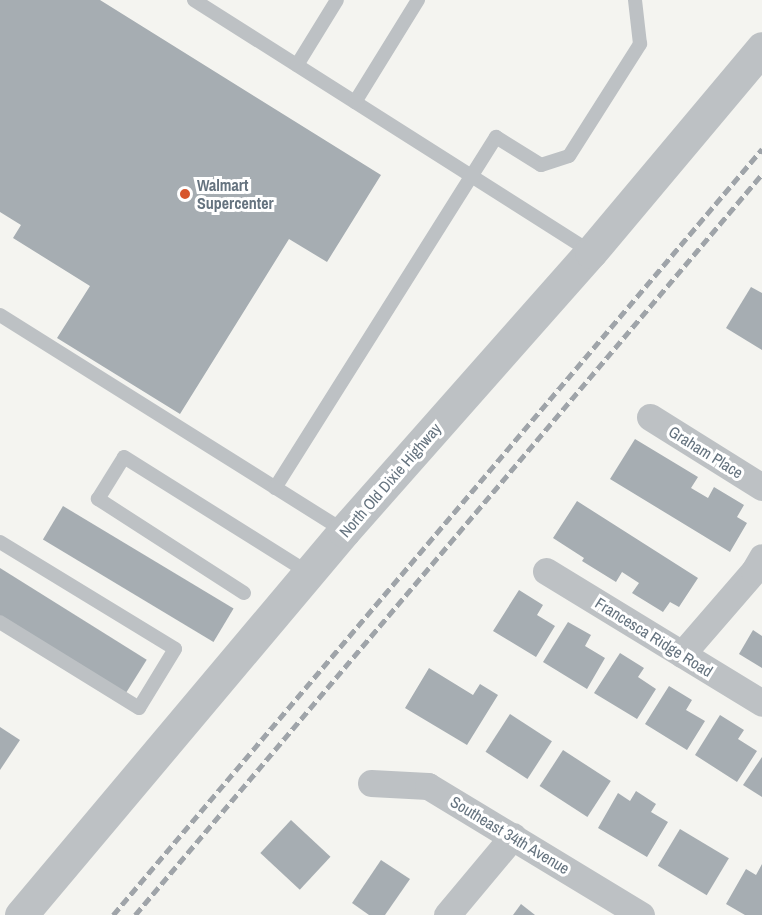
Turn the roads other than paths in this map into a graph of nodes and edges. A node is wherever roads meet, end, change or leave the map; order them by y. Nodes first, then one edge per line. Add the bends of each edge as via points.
1 (194, 0) edge
2 (337, 0) edge
3 (418, 0) edge
4 (635, 0) edge
5 (762, 48) edge
6 (297, 65) junction
7 (355, 102) junction
8 (471, 177) junction
9 (591, 252) junction
10 (0, 315) edge
11 (650, 417) dead end
12 (762, 487) edge
13 (275, 488) junction
14 (344, 531) junction
15 (0, 542) edge
16 (762, 558) edge
17 (546, 571) dead end
18 (309, 573) junction
19 (244, 593) dead end
20 (0, 622) edge
21 (682, 654) junction
22 (762, 703) edge
23 (371, 783) dead end
24 (513, 836) junction
25 (21, 915) edge
26 (447, 915) edge
27 (641, 915) edge

1 - 6 lane
2 - 6 lane
3 - 7 lane
4 - 8 lane via 640,44 569,156 541,165 496,137
5 - 9 street, North Old Dixie Highway
6 - 7 lane
7 - 8 lane
8 - 9 lane
8 - 13 lane
9 - 14 street, North Old Dixie Highway
10 - 13 lane
11 - 12 street, Graham Place
13 - 14 lane
14 - 18 street, North Old Dixie Highway
15 - 20 lane via 175,648 139,708
16 - 21 street
17 - 21 street, Francesca Ridge Road
18 - 19 lane via 124,458 98,499
18 - 25 street, North Old Dixie Highway
21 - 22 street, Francesca Ridge Road
23 - 24 street, Southeast 34th Avenue via 428,786
24 - 26 street
24 - 27 street, Southeast 34th Avenue

